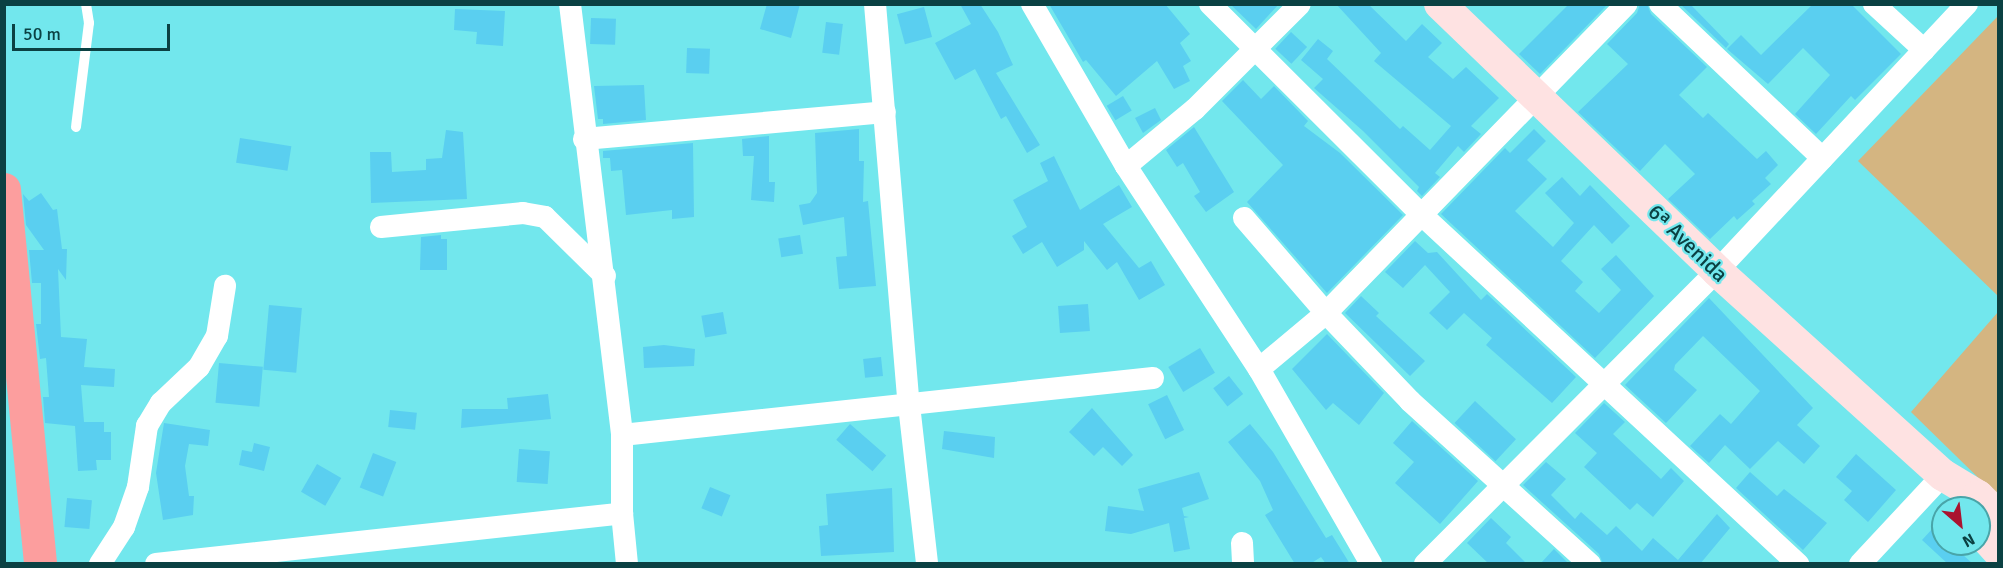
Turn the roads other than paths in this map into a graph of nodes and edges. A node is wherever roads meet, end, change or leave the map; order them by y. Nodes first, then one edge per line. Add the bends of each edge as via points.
1 (86, 4) edge
2 (570, 4) edge
3 (875, 4) edge
4 (1032, 4) edge
5 (1210, 4) edge
6 (1300, 4) edge
7 (1440, 4) edge
8 (1627, 4) edge
9 (1660, 4) edge
10 (1874, 4) edge
11 (1966, 4) edge
12 (1257, 49) junction
13 (1924, 50) junction
14 (1536, 97) junction
15 (885, 112) junction
16 (76, 127) dead end
17 (584, 139) junction
18 (1822, 158) junction
19 (1126, 166) junction
20 (4, 189) edge
21 (1423, 216) junction
22 (1244, 218) dead end
23 (381, 227) dead end
24 (1717, 271) junction
25 (605, 276) junction
26 (225, 286) dead end
27 (1326, 313) junction
28 (1258, 369) junction
29 (1153, 378) dead end
30 (1605, 385) junction
31 (909, 405) junction
32 (622, 435) junction
33 (1943, 475) junction
34 (1504, 482) junction
35 (1954, 496) edge
36 (622, 513) junction
37 (1998, 516) edge
38 (40, 564) edge
39 (100, 564) edge
40 (156, 564) edge
41 (627, 564) edge
42 (927, 564) edge
43 (1371, 564) edge
44 (1425, 564) edge
45 (1590, 564) edge
46 (1798, 564) edge
47 (1860, 564) edge

1 - 16 lane via 89,23
2 - 17 street
3 - 15 street
4 - 19 street
5 - 12 street
6 - 12 street
7 - 14 street, 6ª Avenida
8 - 14 street
9 - 18 street
10 - 13 street
11 - 13 street
12 - 19 street via 1195,109
12 - 21 street
13 - 18 street
14 - 21 street
14 - 24 street, 6ª Avenida
15 - 17 street
15 - 31 street
17 - 25 street
18 - 24 street
19 - 28 street
20 - 38 highway
21 - 27 street
21 - 30 street
22 - 27 street
23 - 25 street via 523,213 544,217
24 - 30 street
24 - 33 street, 6ª Avenida
25 - 32 street
26 - 39 street via 217,336 199,367 162,403 147,426 138,487 124,527
27 - 28 street
27 - 34 street via 1410,401
28 - 43 street
29 - 31 street
30 - 34 street
30 - 46 street
31 - 32 street
31 - 42 street
32 - 36 street
33 - 35 street, 6ª Avenida
33 - 37 street, 6ª Avenida via 1978,496
33 - 47 street
34 - 44 street
34 - 45 street
36 - 40 street
36 - 41 street

